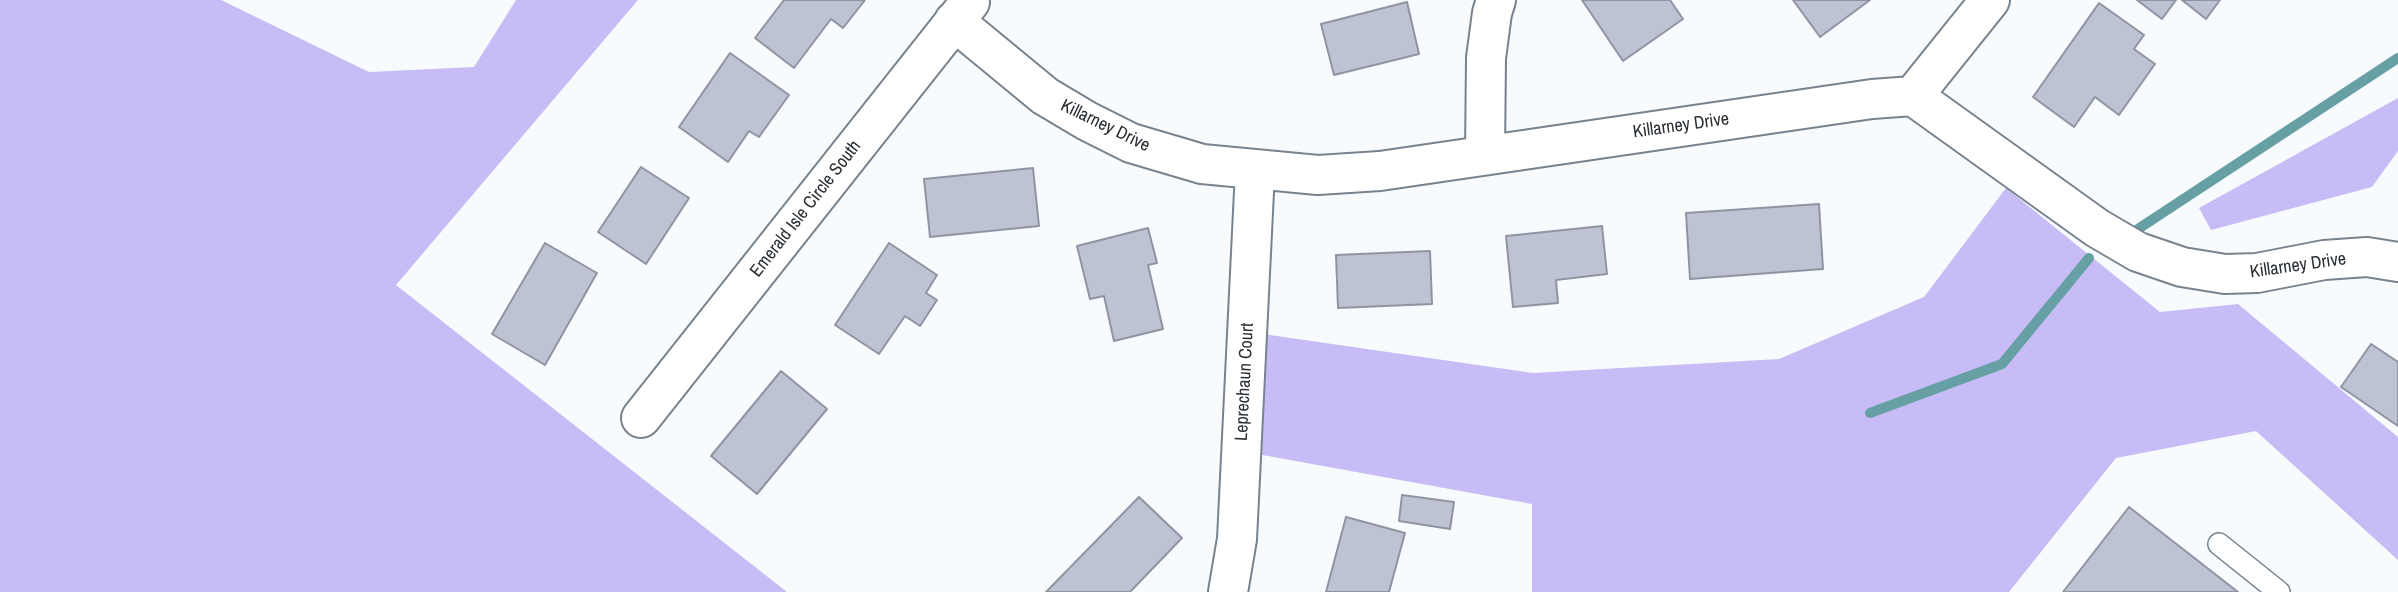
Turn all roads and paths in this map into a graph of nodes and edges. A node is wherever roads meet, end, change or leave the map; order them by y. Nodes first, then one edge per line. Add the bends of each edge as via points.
1 (1496, 0) edge
2 (1990, 0) edge
3 (963, 10) edge
4 (1913, 96) junction
5 (1485, 154) junction
6 (1255, 171) junction
7 (2398, 262) edge
8 (641, 418) dead end
9 (2219, 544) dead end
10 (1228, 592) edge
11 (2279, 592) edge

1 - 5 street via 1486,58
2 - 4 street
3 - 6 street, Killarney Drive via 1045,96 1098,127 1169,156
3 - 8 street, Emerald Isle Circle South
4 - 5 street, Killarney Drive
4 - 7 street, Killarney Drive via 2097,228 2138,252 2182,267 2225,274 2357,257
5 - 6 street, Killarney Drive via 1380,172
6 - 10 street, Leprechaun Court via 1237,540
9 - 11 lane

